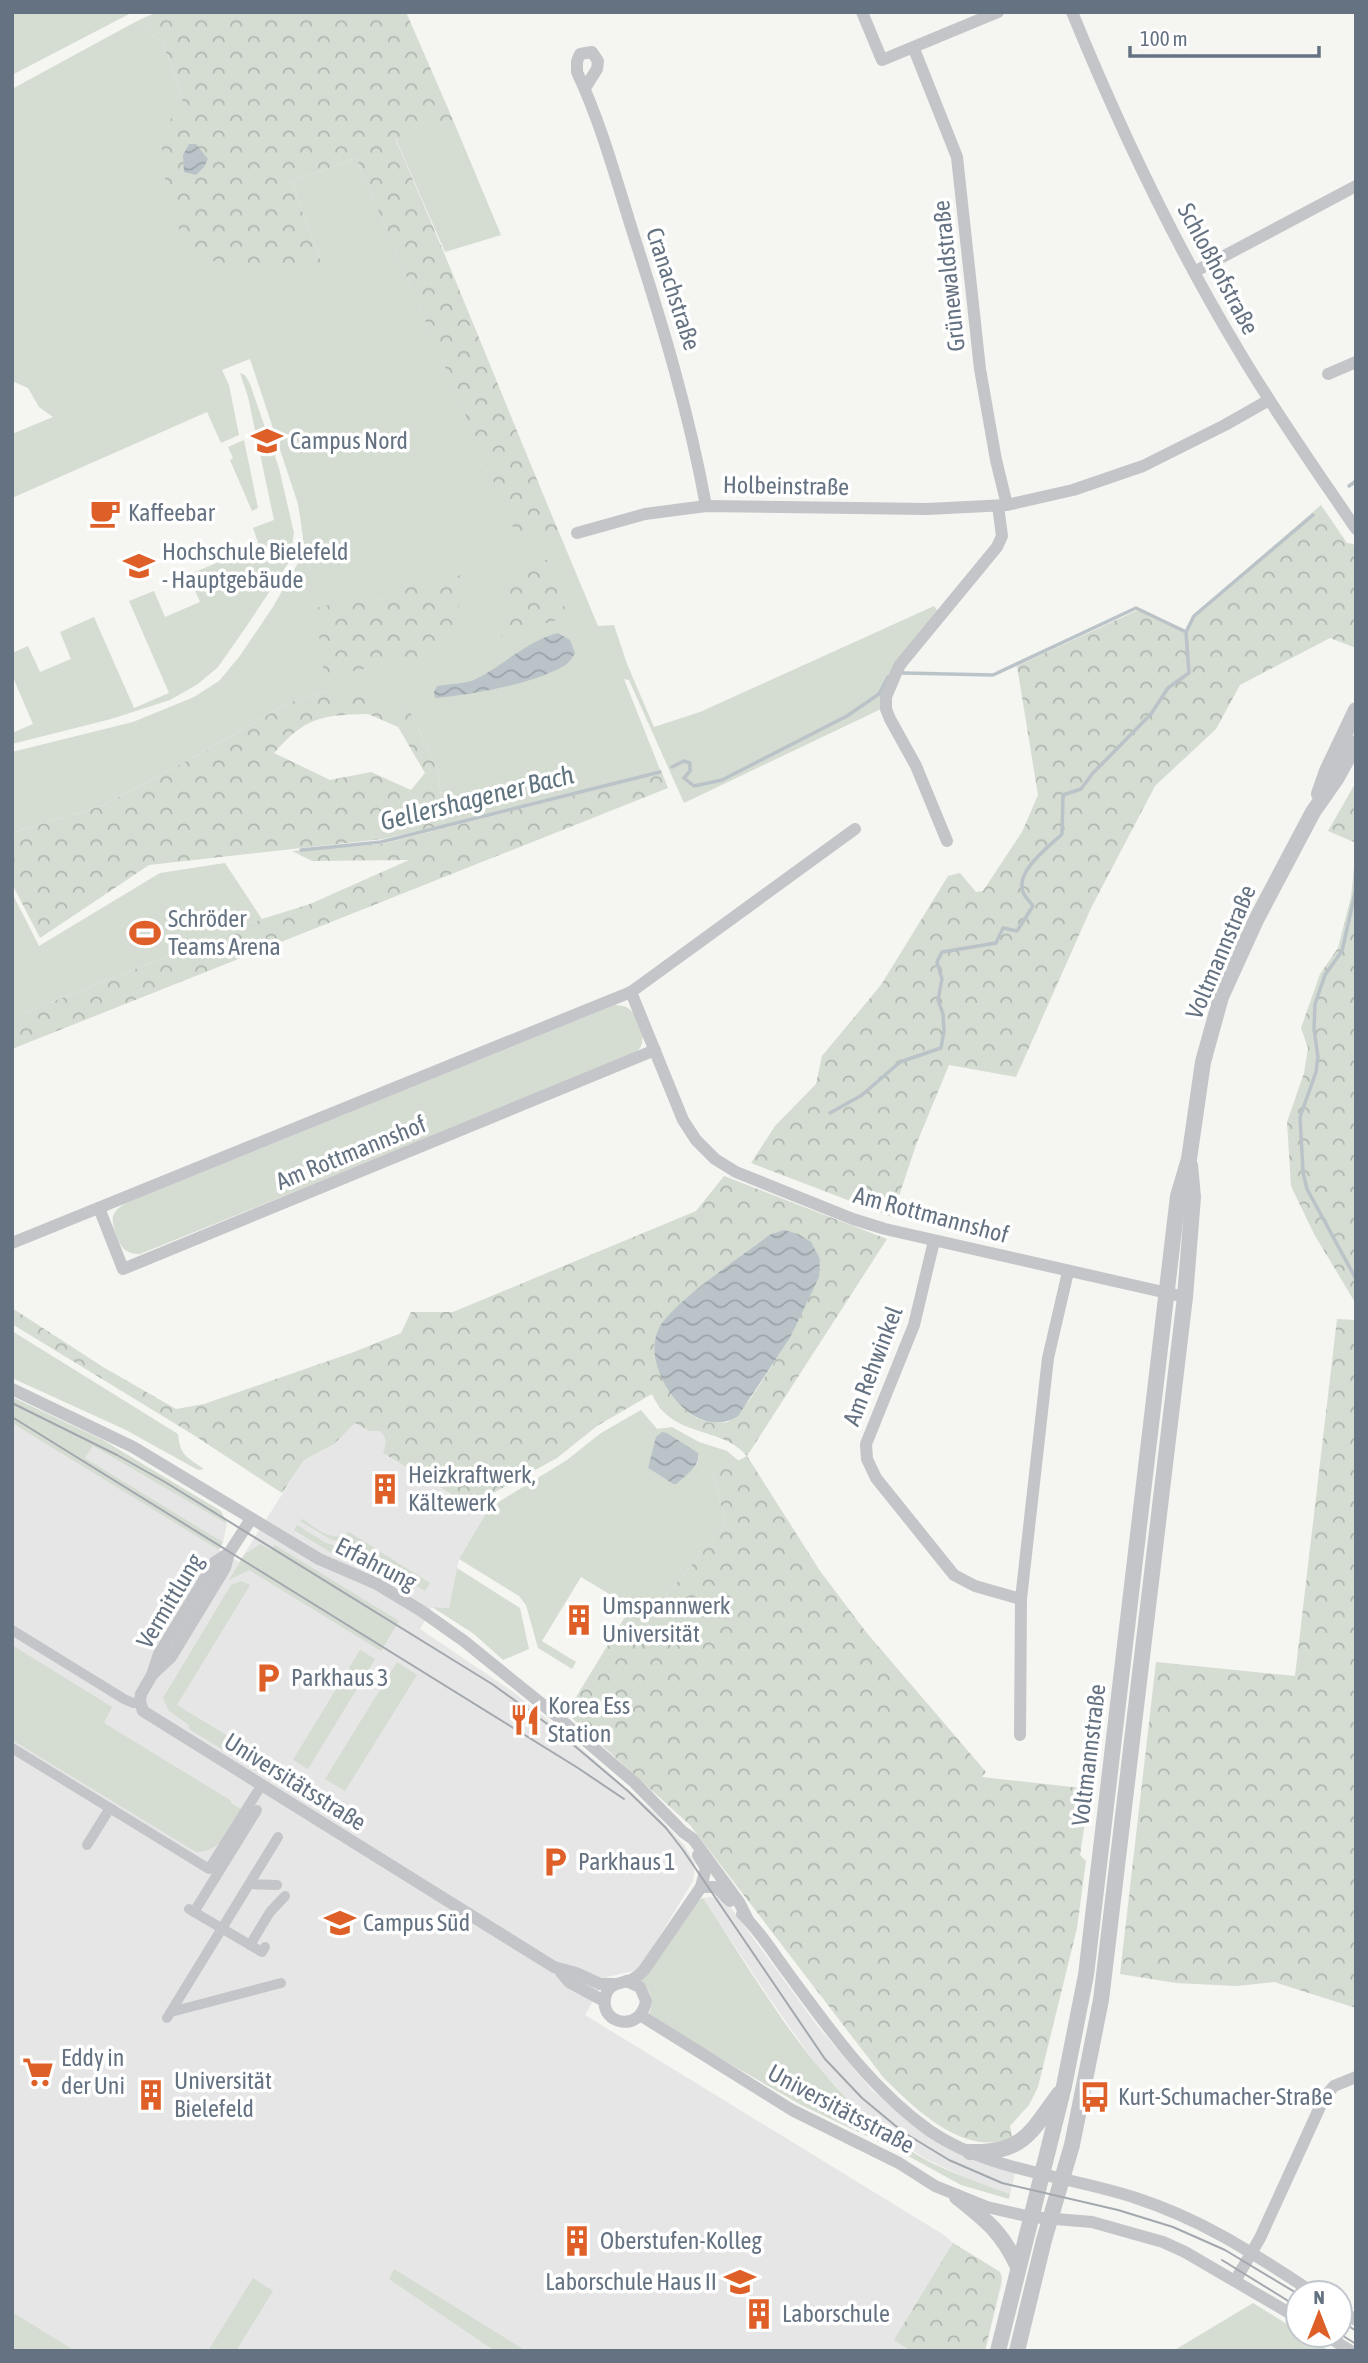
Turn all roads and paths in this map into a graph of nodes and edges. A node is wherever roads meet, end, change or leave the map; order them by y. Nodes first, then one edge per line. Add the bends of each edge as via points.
1 (862, 12) edge
2 (998, 12) edge
3 (1072, 12) edge
4 (914, 48) junction
5 (585, 88) dead end
6 (1356, 186) edge
7 (1194, 272) junction
8 (1356, 362) edge
9 (1328, 374) dead end
10 (1269, 400) junction
11 (706, 506) junction
12 (1002, 506) junction
13 (1356, 529) edge
14 (577, 533) dead end
15 (1356, 710) edge
16 (1356, 743) edge
17 (1313, 812) junction
18 (855, 829) dead end
19 (947, 841) dead end
20 (631, 992) junction
21 (655, 1050) junction
22 (1189, 1159) junction
23 (99, 1208) junction
24 (934, 1241) junction
25 (12, 1243) edge
26 (1068, 1272) junction
27 (1167, 1292) junction
28 (1185, 1297) junction
29 (12, 1389) edge
30 (251, 1518) junction
31 (1021, 1599) junction
32 (12, 1630) edge
33 (140, 1702) junction
34 (1020, 1735) dead end
35 (12, 1748) edge
36 (261, 1786) junction
37 (110, 1808) junction
38 (257, 1811) dead end
39 (683, 1832) junction
40 (275, 1836) dead end
41 (87, 1845) dead end
42 (209, 1869) junction
43 (250, 1884) junction
44 (277, 1885) dead end
45 (202, 1886) dead end
46 (701, 1887) junction
47 (285, 1896) dead end
48 (748, 1920) junction
49 (222, 1928) junction
50 (250, 1945) junction
51 (265, 1947) dead end
52 (560, 1971) junction
53 (281, 1983) dead end
54 (620, 1983) junction
55 (604, 2001) junction
56 (640, 2015) junction
57 (1356, 2077) edge
58 (1064, 2086) junction
59 (970, 2152) junction
60 (1044, 2173) junction
61 (1062, 2178) junction
62 (957, 2197) junction
63 (1031, 2217) junction
64 (1050, 2219) junction
65 (1252, 2252) junction
66 (1018, 2267) junction
67 (1293, 2279) edge
68 (1235, 2281) junction
69 (1284, 2310) edge
70 (999, 2351) edge
71 (1017, 2351) edge

1 - 4 street via 881,60
2 - 4 street
3 - 7 street, Schloßhofstraße via 1122,129
4 - 12 street, Grünewaldstraße via 957,157 980,369
5 - 11 street, Cranachstraße via 674,362
6 - 7 street
7 - 10 street, Schloßhofstraße
8 - 9 street
10 - 12 street, Holbeinstraße via 1132,470 1073,491
10 - 13 street, Schloßhofstraße
11 - 12 street, Holbeinstraße
11 - 14 street, Holbeinstraße via 645,514
12 - 19 street via 998,547 899,666 886,697 890,719 916,766
15 - 17 street, Voltmannstraße
16 - 17 street, Voltmannstraße
17 - 22 street, Voltmannstraße via 1221,997 1197,1089
18 - 20 street, Am Rottmannshof
20 - 21 street, Am Rottmannshof
20 - 23 street, Am Rottmannshof
21 - 23 street, Am Rottmannshof via 123,1269
21 - 24 street, Am Rottmannshof via 683,1120 715,1159 736,1172 853,1219
22 - 27 street, Voltmannstraße via 1178,1196
22 - 28 street, Voltmannstraße via 1193,1198
23 - 25 street, Am Rottmannshof
24 - 26 street, Am Rottmannshof
24 - 31 street, Am Rehwinkel via 914,1325 866,1444 867,1459 876,1478 954,1574 975,1586
26 - 27 street, Am Rottmannshof
26 - 31 street via 1048,1358
27 - 28 street, Am Rottmannshof
27 - 58 street, Voltmannstraße via 1086,1975
28 - 61 street, Voltmannstraße via 1101,2000
29 - 30 street, Erfahrung via 133,1447
30 - 33 street, Vermittlung via 171,1657 143,1689
30 - 39 street, Erfahrung via 320,1559 386,1589 464,1641 634,1782
31 - 34 street
32 - 33 street, Universitätsstraße via 124,1699
33 - 36 street, Universitätsstraße via 148,1716
35 - 37 street
36 - 42 street
36 - 52 street, Universitätsstraße
37 - 41 street
37 - 42 street
38 - 49 street via 192,1908
39 - 46 street via 706,1868
39 - 48 street, Universitätsstraße via 694,1839
40 - 43 street
42 - 45 street
43 - 44 street
43 - 49 street
46 - 48 street, Universitätsstraße via 720,1889
46 - 54 street via 651,1962 638,1976
47 - 50 street
48 - 59 street, Universitätsstraße via 845,2050 884,2093 929,2130
49 - 50 street
49 - 53 street via 169,2015
50 - 51 street via 262,1952
52 - 54 street, Universitätsstraße via 600,1984
52 - 55 street, Universitätsstraße via 569,1982
54 - 55 street via 609,1989
54 - 56 street via 633,1983 644,1994
55 - 56 street via 617,2021 630,2022
56 - 62 street, Universitätsstraße via 792,2110
57 - 65 street via 1334,2086 1324,2098
58 - 59 street via 1023,2140 1004,2150
58 - 60 street, Voltmannstraße
59 - 60 street, Universitätsstraße
60 - 61 street
60 - 63 street, Voltmannstraße
61 - 64 street, Voltmannstraße
61 - 65 street via 1173,2211
62 - 63 street, Universitätsstraße
62 - 66 street via 996,2229
63 - 64 street
63 - 66 street, Voltmannstraße
64 - 68 street via 1092,2222 1138,2234 1185,2252
64 - 71 street, Voltmannstraße
65 - 67 street
65 - 68 street
66 - 70 street, Voltmannstraße
68 - 69 street

